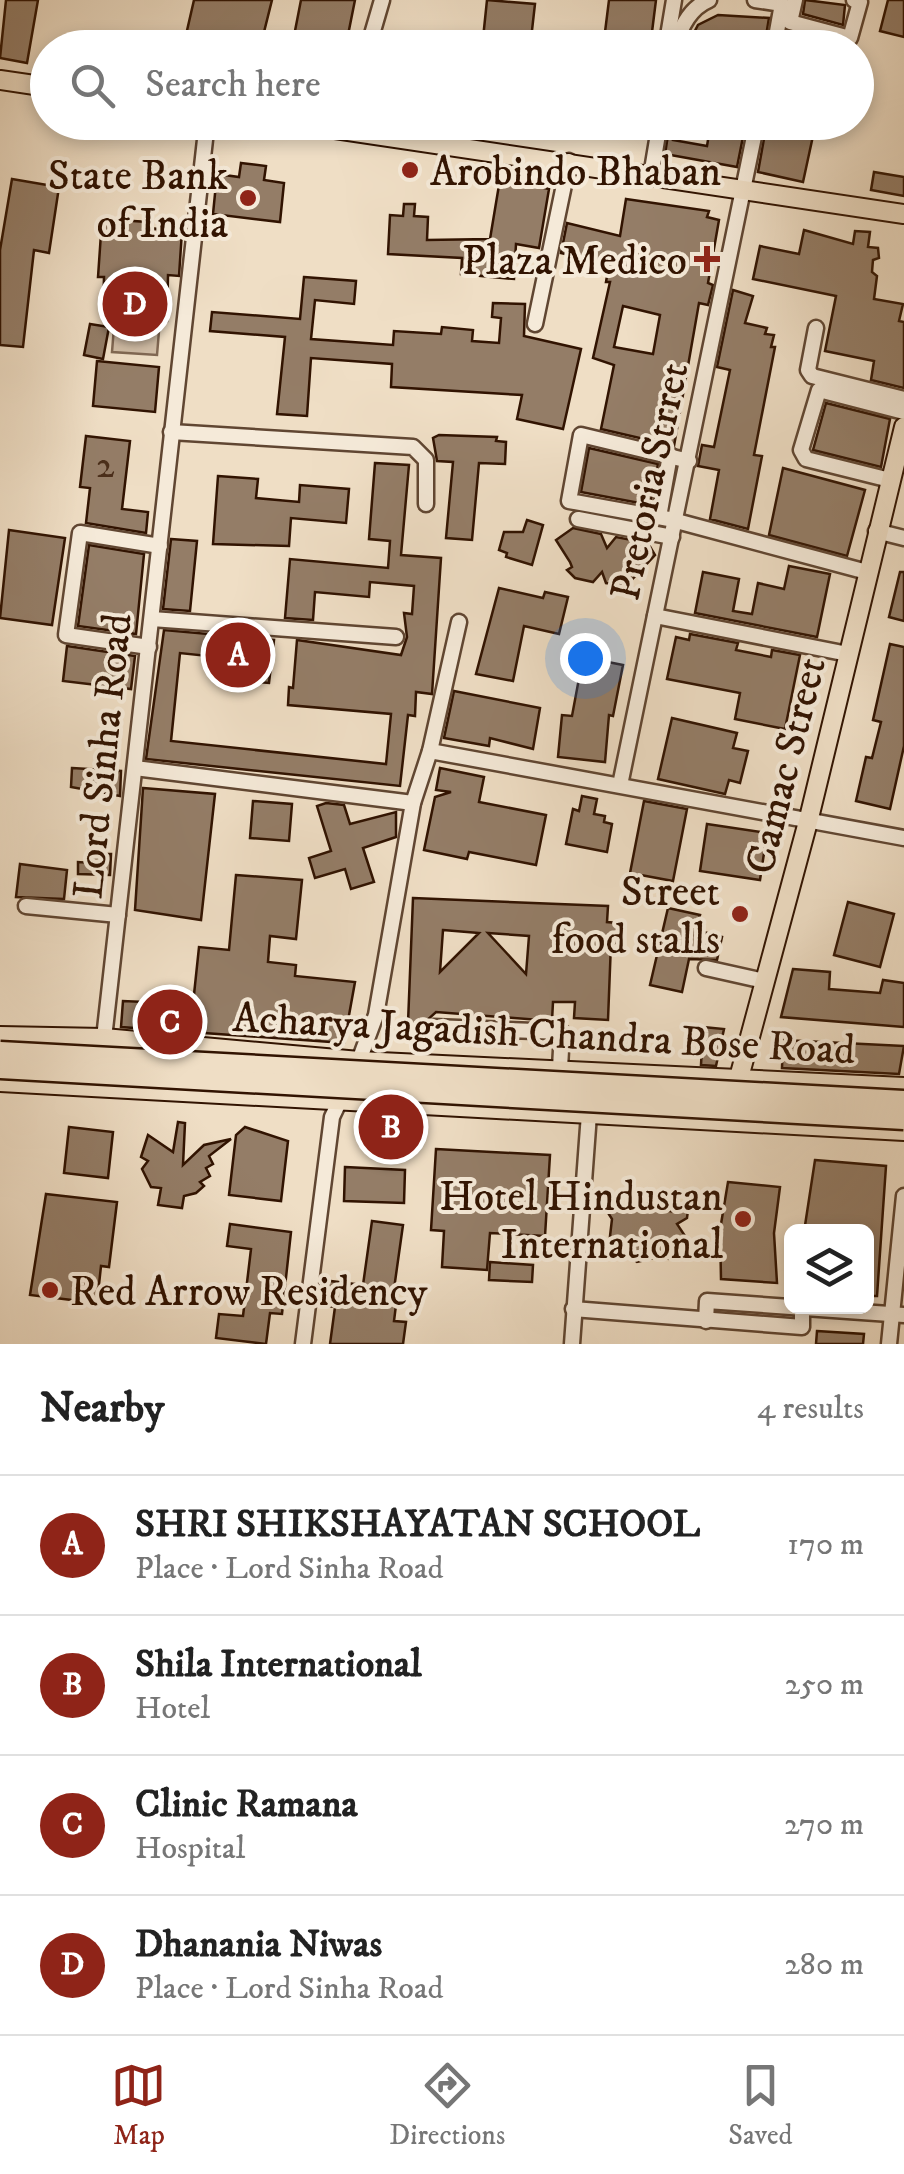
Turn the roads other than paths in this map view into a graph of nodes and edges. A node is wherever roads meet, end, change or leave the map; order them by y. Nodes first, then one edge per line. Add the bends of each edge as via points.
1 (382, 0) edge
2 (674, 0) edge
3 (709, 0) edge
4 (755, 0) edge
5 (795, 0) edge
6 (854, 0) edge
7 (373, 30) edge
8 (669, 30) edge
9 (681, 30) edge
10 (777, 30) edge
11 (820, 30) edge
12 (852, 30) edge
13 (0, 80) edge
14 (30, 84) edge
15 (205, 140) edge
16 (433, 140) edge
17 (653, 140) edge
18 (754, 140) edge
19 (569, 161) junction
20 (647, 175) junction
21 (743, 191) junction
22 (904, 214) edge
23 (535, 324) dead end
24 (816, 328) dead end
25 (904, 399) edge
26 (904, 412) edge
27 (904, 426) edge
28 (171, 432) junction
29 (670, 455) junction
30 (689, 461) junction
31 (890, 480) junction
32 (426, 504) dead end
33 (659, 517) junction
34 (578, 519) dead end
35 (674, 529) junction
36 (876, 531) junction
37 (904, 538) edge
38 (160, 546) junction
39 (867, 572) junction
40 (656, 616) junction
41 (152, 619) junction
42 (459, 622) dead end
43 (396, 637) dead end
44 (149, 646) junction
45 (848, 654) junction
46 (430, 751) junction
47 (135, 768) junction
48 (620, 785) junction
49 (412, 803) junction
50 (810, 818) junction
51 (904, 838) edge
52 (26, 906) dead end
53 (118, 915) junction
54 (706, 968) dead end
55 (764, 981) junction
56 (434, 1027) dead end
57 (0, 1036) edge
58 (104, 1038) junction
59 (0, 1052) edge
60 (359, 1061) junction
61 (0, 1068) edge
62 (560, 1068) junction
63 (738, 1077) junction
64 (0, 1082) edge
65 (904, 1087) edge
66 (100, 1088) junction
67 (341, 1100) junction
68 (904, 1102) edge
69 (589, 1114) junction
70 (904, 1119) edge
71 (732, 1120) junction
72 (904, 1131) edge
73 (904, 1196) edge
74 (784, 1307) edge
75 (574, 1309) junction
76 (898, 1314) edge
77 (303, 1344) edge
78 (572, 1344) edge
79 (889, 1344) edge

1 - 7 street
2 - 8 street
3 - 9 street via 697,5
4 - 10 street via 782,4
5 - 11 street via 790,22
6 - 12 street via 860,2
13 - 14 main road
15 - 28 street, Lord Sinha Road
16 - 19 main road
17 - 20 street
18 - 21 street, Pretoria Strret
19 - 20 main road
19 - 23 street
20 - 21 main road
21 - 22 main road
21 - 30 street, Pretoria Strret
24 - 25 street via 812,376
26 - 31 street via 819,390 800,450 806,459
27 - 31 main road, Camac Street
28 - 32 street via 414,448 426,460
28 - 38 street, Lord Sinha Road
29 - 30 street
29 - 33 street
29 - 33 street via 581,435 569,501
30 - 35 street, Pretoria Strret
31 - 36 main road, Camac Street
33 - 35 street
34 - 35 street
35 - 39 street
35 - 40 street, Pretoria Strret
36 - 37 street
36 - 39 main road, Camac Street
38 - 41 street, Lord Sinha Road
38 - 44 street via 80,533 66,635
39 - 45 main road, Camac Street
40 - 45 street
40 - 48 street, Pretoria Strret
41 - 43 street
41 - 44 street, Lord Sinha Road
42 - 46 street
44 - 47 street, Lord Sinha Road
45 - 50 main road, Camac Street
46 - 48 street
46 - 49 street
47 - 49 street
47 - 53 street, Lord Sinha Road
48 - 50 street
49 - 60 street via 376,1015
50 - 51 street
50 - 55 main road, Camac Street
52 - 53 street
53 - 58 street, Lord Sinha Road
54 - 55 street
55 - 63 main road, Camac Street
56 - 62 street via 562,1032
57 - 58 main road, Acharya Jagadish Chandra Bose Road
58 - 60 main road, Acharya Jagadish Chandra Bose Road
58 - 66 street, Lord Sinha Road
59 - 68 highway, bridge
60 - 62 main road, Acharya Jagadish Chandra Bose Road
60 - 67 street
61 - 70 highway, bridge
62 - 63 main road, Acharya Jagadish Chandra Bose Road
63 - 65 main road, Acharya Jagadish Chandra Bose Road
63 - 71 main road, Camac Street
64 - 66 main road, Acharya Jagadish Chandra Bose Road
66 - 67 main road, Acharya Jagadish Chandra Bose Road
67 - 69 main road, Acharya Jagadish Chandra Bose Road
67 - 77 street via 332,1117
69 - 71 main road, Acharya Jagadish Chandra Bose Road
69 - 75 street
71 - 72 main road, Acharya Jagadish Chandra Bose Road
73 - 76 street
74 - 75 street via 708,1301 706,1320
75 - 78 street
76 - 79 street

